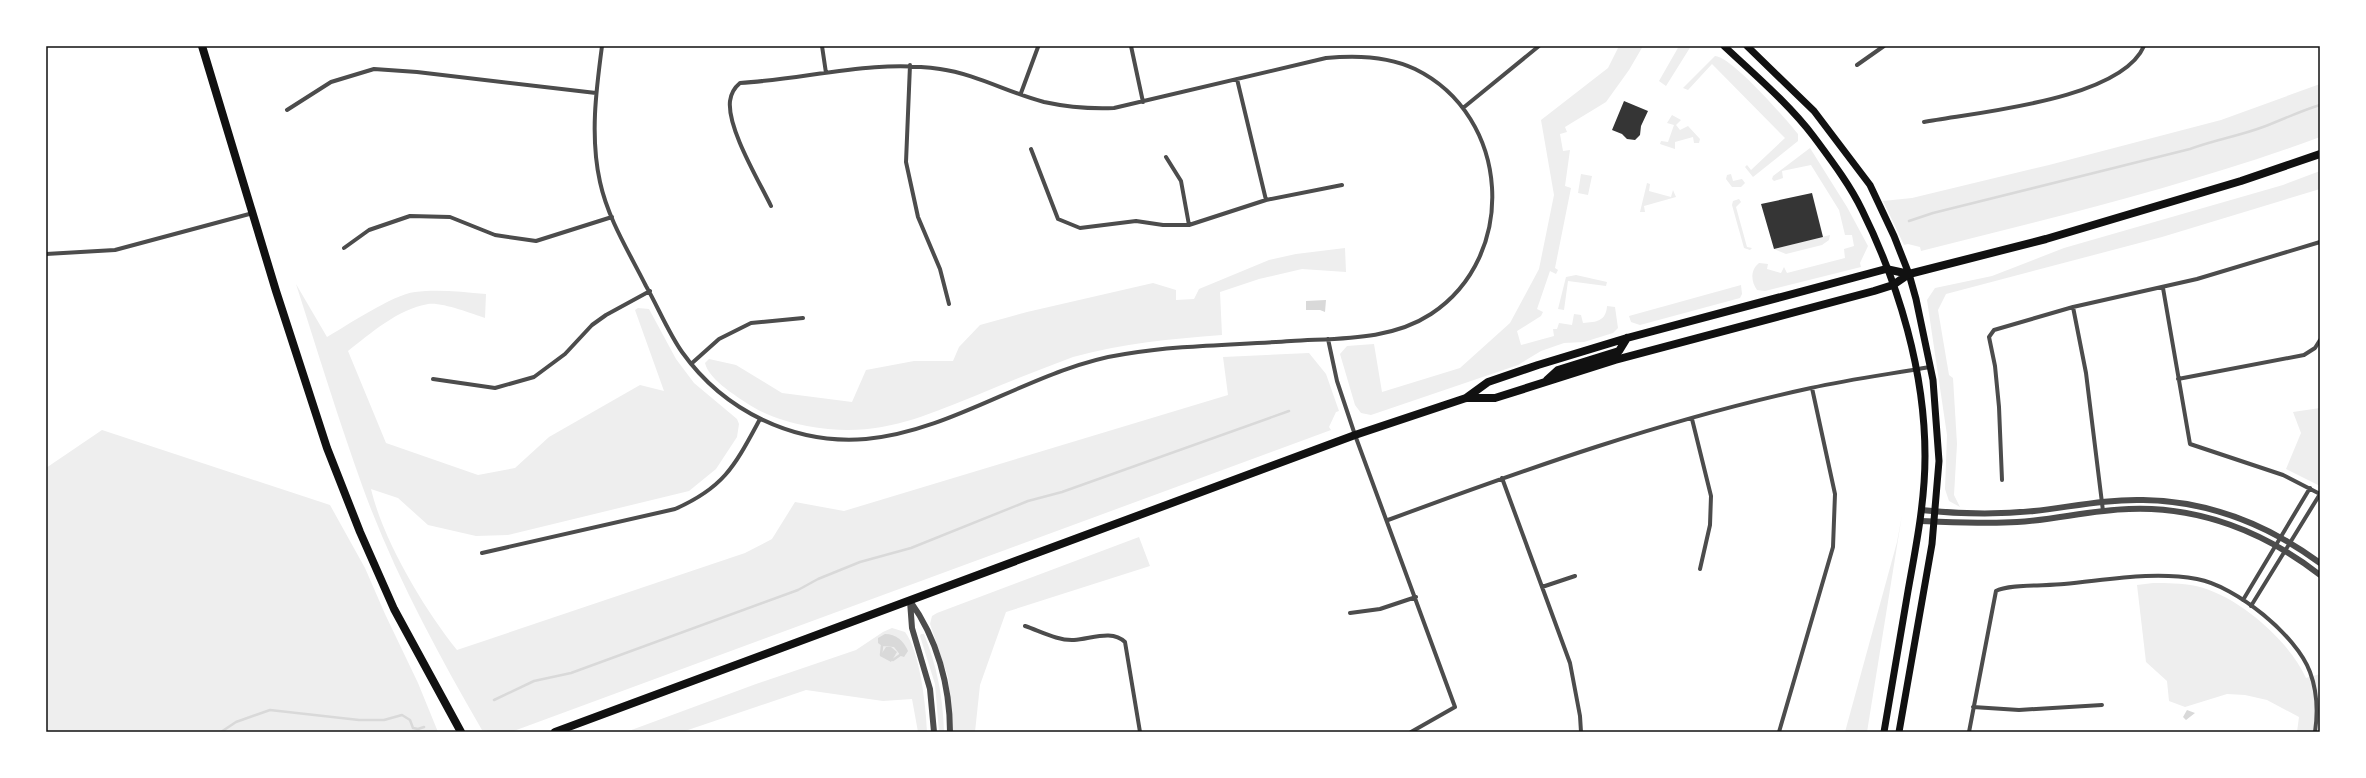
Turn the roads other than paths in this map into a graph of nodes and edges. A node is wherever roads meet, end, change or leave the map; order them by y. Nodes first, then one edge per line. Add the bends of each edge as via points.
1 (202, 46) edge
2 (602, 46) edge
3 (822, 46) edge
4 (1131, 46) edge
5 (1539, 46) edge
6 (1724, 46) edge
7 (1748, 46) edge
8 (1884, 46) edge
9 (2144, 46) edge
10 (1038, 47) dead end
11 (910, 65) junction
12 (1857, 65) dead end
13 (826, 73) junction
14 (1237, 79) junction
15 (1021, 93) junction
16 (596, 94) junction
17 (1143, 102) junction
18 (1463, 108) junction
19 (287, 110) dead end
20 (1924, 122) dead end
21 (1031, 149) dead end
22 (2320, 154) edge
23 (1166, 157) dead end
24 (1342, 185) dead end
25 (1266, 200) junction
26 (771, 206) dead end
27 (253, 213) junction
28 (612, 217) junction
29 (1189, 225) junction
30 (2320, 242) edge
31 (344, 248) dead end
32 (46, 254) edge
33 (1886, 269) junction
34 (1909, 274) junction
35 (1893, 285) junction
36 (2162, 288) junction
37 (650, 291) junction
38 (949, 304) dead end
39 (2073, 307) junction
40 (803, 318) dead end
41 (1627, 338) junction
42 (1328, 339) junction
43 (2320, 340) edge
44 (691, 364) junction
45 (1930, 367) junction
46 (1915, 370) junction
47 (433, 379) dead end
48 (2178, 379) junction
49 (1543, 382) junction
50 (1812, 388) junction
51 (1466, 398) junction
52 (760, 419) junction
53 (1692, 419) junction
54 (1355, 435) junction
55 (1502, 478) junction
56 (2002, 480) dead end
57 (2310, 488) junction
58 (2320, 494) edge
59 (2102, 503) junction
60 (1921, 510) junction
61 (1935, 511) junction
62 (2103, 511) junction
63 (1388, 520) junction
64 (1920, 521) junction
65 (1934, 521) junction
66 (2281, 537) junction
67 (2290, 542) junction
68 (2276, 545) junction
69 (2284, 550) junction
70 (482, 553) dead end
71 (2320, 563) edge
72 (1700, 569) dead end
73 (2320, 575) edge
74 (1575, 576) dead end
75 (1542, 587) junction
76 (1416, 597) junction
77 (2243, 600) junction
78 (910, 601) junction
79 (2251, 606) junction
80 (1350, 613) dead end
81 (1025, 626) dead end
82 (2102, 705) dead end
83 (1973, 707) junction
84 (461, 732) edge
85 (555, 732) edge
86 (934, 732) edge
87 (950, 732) edge
88 (1140, 732) edge
89 (1411, 732) edge
90 (1581, 732) edge
91 (1779, 732) edge
92 (1884, 732) edge
93 (1899, 732) edge
94 (1969, 732) edge
95 (2315, 732) edge

1 - 27 main road
2 - 16 street
3 - 13 street
4 - 17 street
5 - 18 street
6 - 33 main road via 1813,136 1862,208
7 - 34 main road via 1814,110 1849,154 1880,204
8 - 12 street
9 - 20 street via 2141,54 2110,80 2067,96
10 - 15 street
11 - 13 street
11 - 15 street via 972,76
11 - 38 street via 906,162 918,217 940,269
13 - 26 street via 740,83 733,90 730,101 731,114 739,140
14 - 17 street
14 - 18 street via 1326,58 1362,56 1414,68 1435,81
14 - 25 street
15 - 17 street via 1043,101 1089,108 1114,108
16 - 19 street via 417,72 374,70 331,82
16 - 28 street via 596,157 600,184
18 - 42 street via 1480,135 1489,160 1493,184 1490,228 1474,269 1461,288 1446,302 1412,324 1376,336
21 - 29 street via 1058,219 1080,228 1136,221
22 - 34 main road via 2234,183 2046,239
23 - 29 street via 1181,181
24 - 25 street
25 - 29 street
27 - 32 street via 115,250
27 - 84 main road via 311,399 360,532 394,608
28 - 31 street via 536,241 495,235 450,217 410,216 369,230
28 - 37 street
30 - 36 street
33 - 34 main road
33 - 35 main road
33 - 41 main road
34 - 35 main road
34 - 45 main road
35 - 46 main road
35 - 49 main road
36 - 39 street
36 - 48 street
37 - 44 street via 679,348
37 - 47 street via 592,324 565,354 534,377 495,388
39 - 56 street via 2001,327 1994,330 1989,337 1999,407
39 - 59 street via 2086,373
40 - 44 street via 751,323 719,339
41 - 49 main road via 1619,351 1558,370
41 - 51 main road via 1488,382
42 - 52 street via 1157,349 1112,355 1073,367 925,426 866,439 824,438 790,431
42 - 54 street via 1337,381
43 - 48 street via 2315,348 2304,355
44 - 52 street via 725,396
45 - 46 street
45 - 61 main road via 1938,432 1939,461
46 - 50 street
46 - 60 main road via 1921,398 1925,455
48 - 57 street via 2190,444 2283,475
49 - 51 main road via 1495,398
50 - 53 street
50 - 91 street via 1835,494 1833,547
51 - 54 main road
52 - 70 street via 727,476 697,499 674,509
53 - 55 street
53 - 72 street via 1711,496 1710,525
54 - 63 street
54 - 78 main road
55 - 63 street
55 - 75 street
57 - 58 street
57 - 66 street
58 - 67 street
59 - 61 street via 1998,513
59 - 62 street
59 - 66 street via 2142,500 2199,506 2252,522
60 - 61 street
60 - 64 main road
61 - 65 main road
62 - 65 street via 2018,522
62 - 68 street via 2151,509 2205,517 2236,526
63 - 76 street
64 - 65 street
64 - 92 main road
65 - 93 main road
66 - 67 street
66 - 68 street
67 - 69 street
67 - 71 street
68 - 69 street
68 - 77 street
69 - 73 street
69 - 79 street
74 - 75 street
75 - 90 street via 1570,663
76 - 80 street via 1380,609
76 - 89 street via 1455,707
77 - 79 street
77 - 83 street via 2198,579 2170,576 2001,588 1994,595
78 - 85 main road
78 - 86 street via 912,628 930,689
78 - 87 street via 926,622 940,664 946,687
79 - 95 street via 2294,644 2303,657 2315,689
81 - 88 street via 1072,640 1120,636 1125,642
82 - 83 street via 2019,710
83 - 94 street

